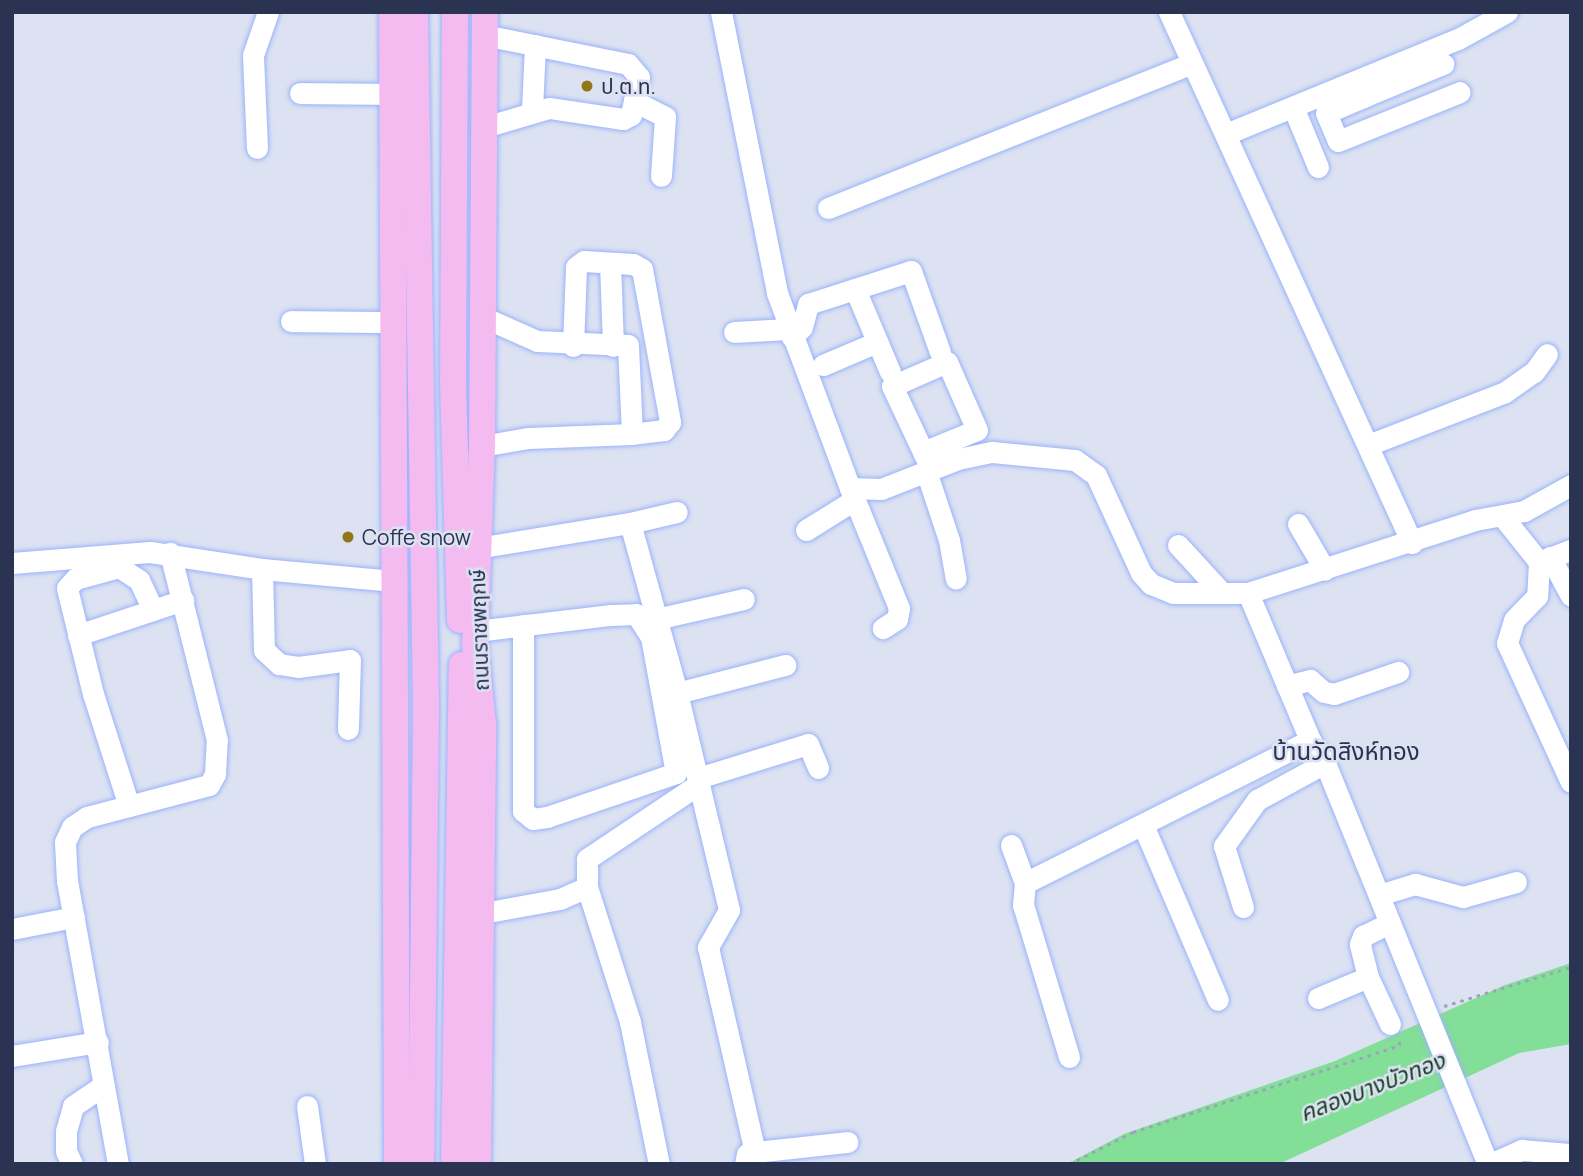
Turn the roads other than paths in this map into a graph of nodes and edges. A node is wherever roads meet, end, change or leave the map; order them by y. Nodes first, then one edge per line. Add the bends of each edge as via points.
1 (268, 12) edge
2 (392, 12) edge
3 (413, 12) edge
4 (457, 12) edge
5 (721, 12) edge
6 (1169, 12) edge
7 (1507, 12) edge
8 (484, 24) edge
9 (535, 45) junction
10 (1190, 64) junction
11 (1443, 64) dead end
12 (1360, 89) junction
13 (1460, 92) dead end
14 (300, 93) dead end
15 (634, 101) junction
16 (393, 106) junction
17 (1293, 107) junction
18 (532, 109) junction
19 (485, 127) junction
20 (1226, 134) junction
21 (257, 148) dead end
22 (1318, 167) dead end
23 (661, 176) dead end
24 (828, 208) dead end
25 (610, 262) junction
26 (855, 289) junction
27 (483, 317) junction
28 (291, 321) dead end
29 (394, 322) junction
30 (734, 332) dead end
31 (790, 333) junction
32 (877, 342) junction
33 (573, 346) junction
34 (621, 346) junction
35 (656, 347) junction
36 (940, 352) dead end
37 (1547, 354) dead end
38 (823, 365) dead end
39 (890, 372) dead end
40 (632, 434) junction
41 (1368, 445) junction
42 (395, 446) junction
43 (482, 446) junction
44 (926, 464) junction
45 (1571, 485) edge
46 (852, 494) junction
47 (677, 512) dead end
48 (1503, 517) junction
49 (630, 523) junction
50 (1298, 524) dead end
51 (806, 530) dead end
52 (1412, 543) junction
53 (1178, 545) dead end
54 (477, 548) junction
55 (1571, 550) edge
56 (170, 553) junction
57 (1545, 559) junction
58 (12, 563) edge
59 (262, 569) junction
60 (1325, 570) junction
61 (956, 578) dead end
62 (383, 580) junction
63 (1222, 593) junction
64 (1248, 593) junction
65 (1571, 596) edge
66 (744, 599) dead end
67 (183, 600) junction
68 (153, 610) junction
69 (656, 619) junction
70 (523, 625) junction
71 (883, 628) dead end
72 (78, 635) junction
73 (475, 637) junction
74 (785, 665) dead end
75 (1398, 672) dead end
76 (1287, 686) junction
77 (677, 693) junction
78 (348, 729) dead end
79 (1310, 740) junction
80 (1325, 763) junction
81 (818, 768) dead end
82 (698, 781) junction
83 (1571, 782) edge
84 (129, 806) junction
85 (1143, 825) junction
86 (1011, 845) dead end
87 (1516, 882) dead end
88 (1025, 883) junction
89 (587, 887) junction
90 (1379, 895) junction
91 (1242, 907) dead end
92 (494, 911) junction
93 (74, 917) junction
94 (1390, 923) junction
95 (12, 929) edge
96 (1367, 977) junction
97 (1318, 998) dead end
98 (1218, 1000) dead end
99 (1390, 1024) road end
100 (97, 1042) junction
101 (12, 1056) edge
102 (1069, 1057) dead end
103 (409, 1064) junction
104 (466, 1068) junction
105 (104, 1085) junction
106 (307, 1106) dead end
107 (847, 1142) dead end
108 (1571, 1154) edge
109 (750, 1158) edge
110 (72, 1164) edge
111 (118, 1164) edge
112 (315, 1164) edge
113 (382, 1164) edge
114 (397, 1164) edge
115 (421, 1164) edge
116 (454, 1164) edge
117 (478, 1164) edge
118 (496, 1164) edge
119 (659, 1164) edge
120 (1489, 1164) edge

1 - 21 street via 253,55
2 - 16 main road
3 - 16 main road
3 - 103 main road via 426,707
4 - 104 main road, ถนนราชพฤกษ์ via 453,383 463,687
5 - 31 street via 755,191
6 - 10 street
7 - 12 street
8 - 9 street
8 - 19 main road, ถนนราชพฤกษ์
9 - 15 street via 628,64 639,77
9 - 18 street
10 - 20 street
10 - 24 street
11 - 12 street
12 - 13 street via 1326,113 1338,141
12 - 17 street
14 - 16 street
15 - 18 street via 631,115 623,119
15 - 23 street via 665,117
16 - 29 main road
17 - 20 street
17 - 22 street
18 - 19 street
19 - 27 main road, ถนนราชพฤกษ์
20 - 41 street
25 - 33 street via 584,261 576,267
25 - 34 street
25 - 35 street via 642,269
26 - 31 street via 808,304 803,327
26 - 32 street
26 - 36 street via 911,271
27 - 33 street via 537,341
27 - 43 main road, ถนนราชพฤกษ์
28 - 29 street
29 - 42 main road
30 - 31 street
31 - 46 street
32 - 38 street
32 - 39 street
33 - 34 street
34 - 35 street
34 - 40 street
35 - 40 street via 670,422 664,430
37 - 41 street via 1534,372 1505,392
40 - 43 street via 528,438
41 - 52 street
42 - 62 main road via 384,511
42 - 103 main road
43 - 54 main road, ถนนราชพฤกษ์
44 - 44 street via 892,386 947,362 977,430
44 - 46 street via 881,489
44 - 61 street
44 - 63 street via 992,452 1074,460 1096,475 1141,573 1151,584 1173,593
45 - 48 street via 1537,505
46 - 51 street
46 - 71 street via 899,608 897,619
47 - 49 street
48 - 52 street via 1475,520
48 - 57 street
49 - 54 street
49 - 69 street
50 - 60 street
52 - 60 street
53 - 63 street
54 - 73 main road, ถนนราชพฤกษ์
55 - 57 street
56 - 58 street
56 - 59 street
56 - 67 street
57 - 65 street
57 - 83 street via 1537,596 1514,620 1507,643
59 - 62 street
59 - 78 street via 264,650 279,664 298,667 350,660
60 - 64 street
62 - 113 main road
63 - 64 street
64 - 76 street
66 - 69 street
67 - 68 street
67 - 84 street via 217,740 215,774 209,785
68 - 72 street
68 - 72 street via 129,570 119,568 75,579 67,588
69 - 77 street
70 - 70 street via 636,614 651,637 676,773 547,817 533,819 523,811
70 - 73 street
72 - 84 street
73 - 92 main road via 495,725
73 - 104 main road, ถนนราชพฤกษ์ via 483,724
74 - 77 street
75 - 76 street via 1334,694 1310,680
76 - 79 street
77 - 82 street
79 - 80 street
79 - 85 street
80 - 90 street
80 - 91 street via 1257,800 1224,846
81 - 82 street via 808,744
82 - 89 street via 587,859
82 - 109 street via 729,910 708,947
84 - 93 street via 87,817 72,827 65,842
85 - 88 street
85 - 98 street
86 - 88 street
87 - 90 street via 1462,897 1415,884
88 - 102 street via 1023,905
89 - 92 street via 560,899
89 - 119 street via 630,1022
90 - 94 street
92 - 118 main road
93 - 95 street
93 - 100 street
94 - 96 street via 1363,936 1360,944
94 - 120 street via 1431,1006
96 - 97 street
96 - 99 street
100 - 101 street
100 - 105 street
103 - 114 main road
103 - 115 main road
104 - 116 main road, ถนนราชพฤกษ์
104 - 117 main road, ถนนราชพฤกษ์
105 - 110 street via 72,1106 65,1131
105 - 111 street
106 - 112 street
107 - 109 street
108 - 120 street via 1522,1150

